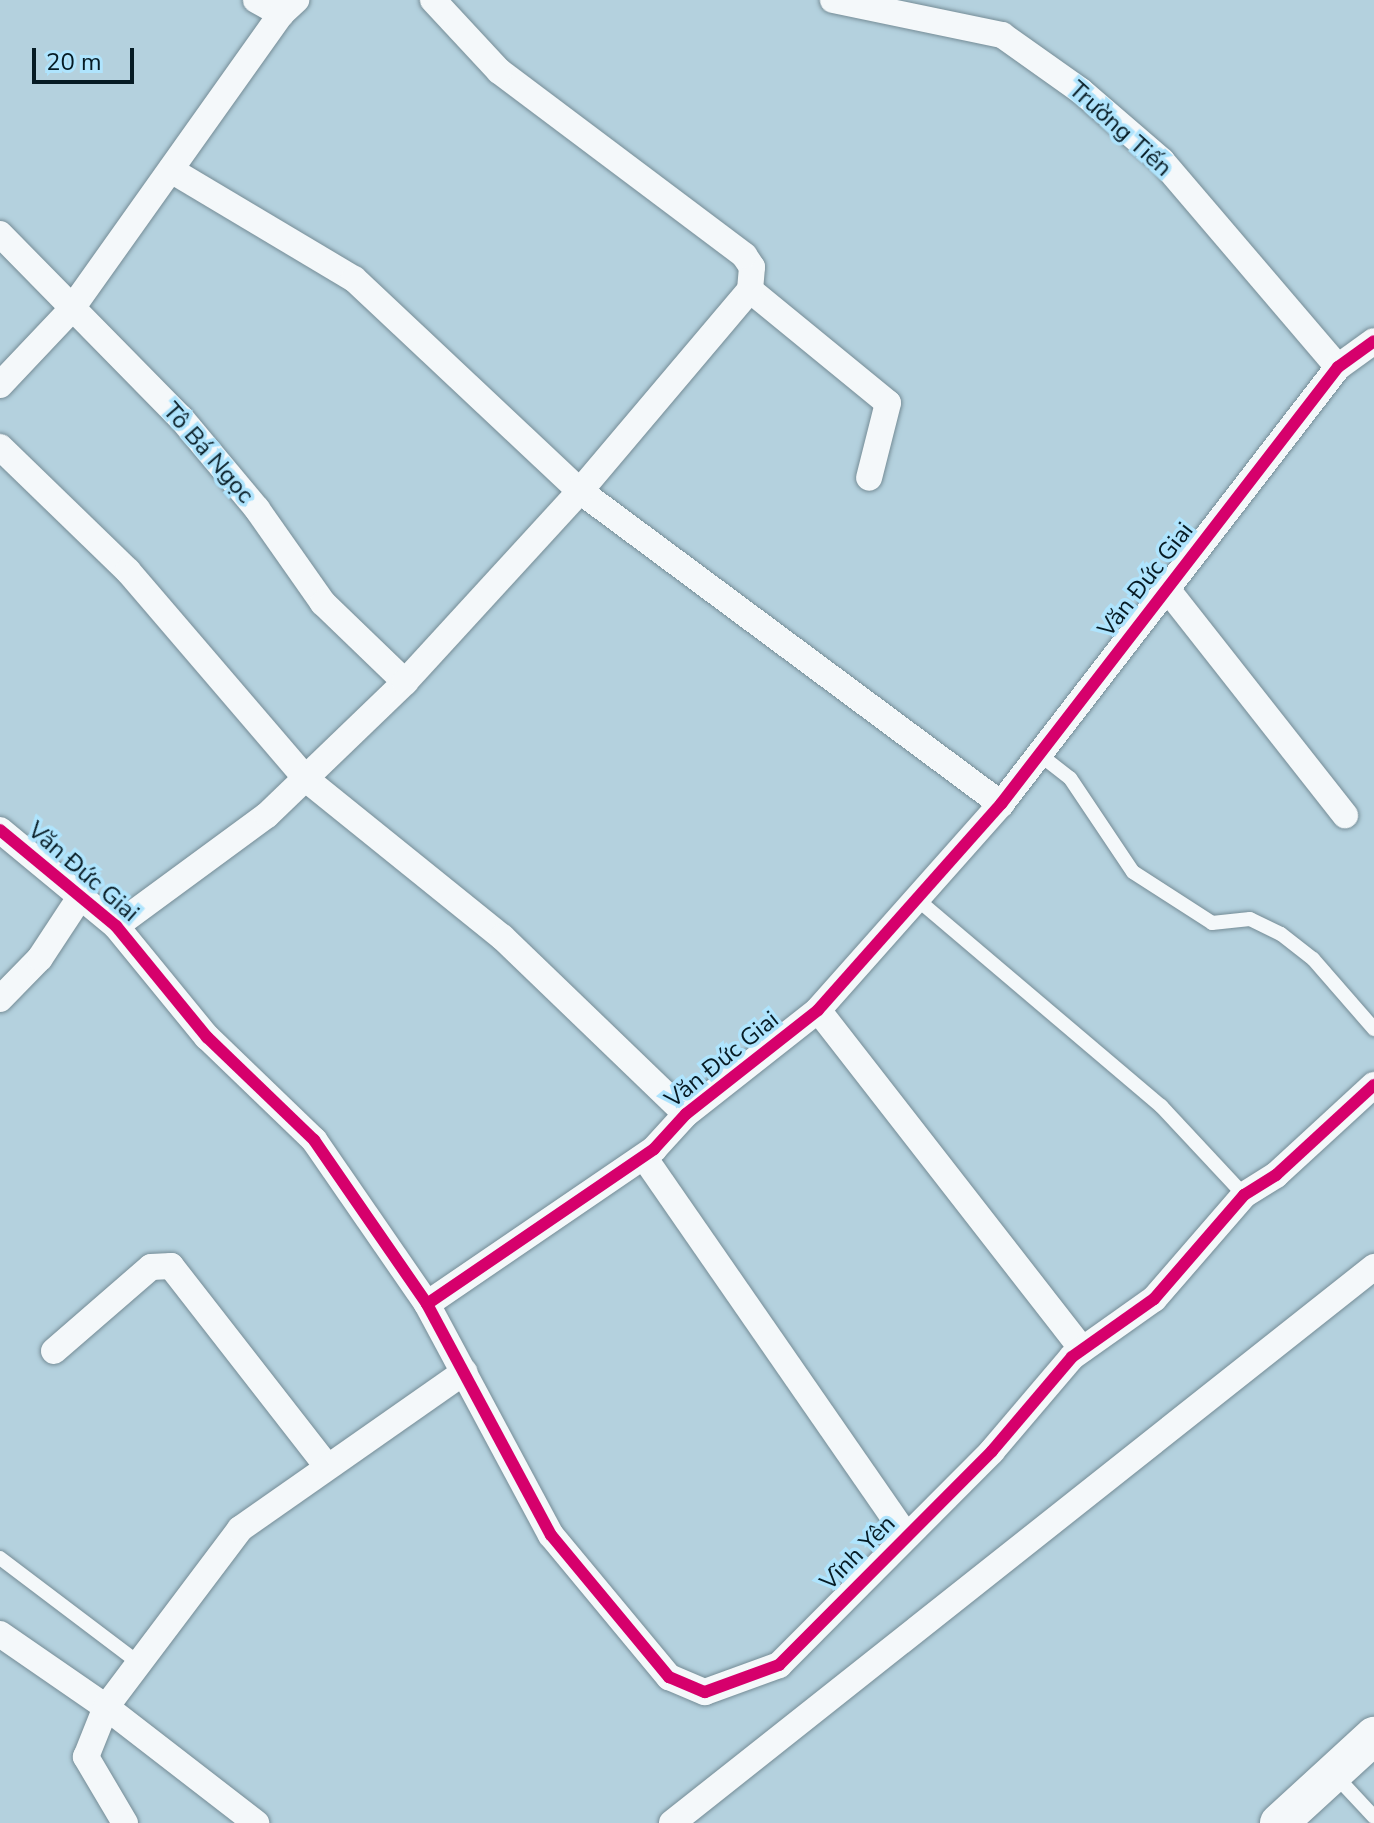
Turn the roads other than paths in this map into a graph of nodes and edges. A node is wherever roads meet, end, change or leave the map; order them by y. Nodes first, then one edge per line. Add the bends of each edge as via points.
1 (256, 0) edge
2 (433, 0) edge
3 (833, 0) edge
4 (289, 7) edge
5 (171, 170) junction
6 (0, 234) edge
7 (750, 290) junction
8 (70, 311) junction
9 (1374, 341) edge
10 (1338, 367) junction
11 (0, 385) edge
12 (0, 447) edge
13 (869, 478) dead end
14 (580, 491) junction
15 (1167, 589) junction
16 (405, 682) junction
17 (1039, 754) junction
18 (306, 779) junction
19 (1001, 804) junction
20 (1345, 815) dead end
21 (0, 830) edge
22 (82, 894) junction
23 (918, 900) junction
24 (116, 926) junction
25 (0, 999) edge
26 (818, 1010) junction
27 (1374, 1029) edge
28 (1374, 1085) edge
29 (686, 1114) junction
30 (644, 1157) junction
31 (1244, 1195) junction
32 (1374, 1267) edge
33 (427, 1304) junction
34 (1082, 1349) junction
35 (54, 1351) dead end
36 (464, 1372) junction
37 (326, 1465) junction
38 (906, 1536) junction
39 (0, 1558) edge
40 (0, 1634) edge
41 (139, 1663) junction
42 (106, 1707) junction
43 (1374, 1736) edge
44 (1333, 1773) junction
45 (1374, 1817) edge
46 (125, 1823) edge
47 (256, 1823) edge
48 (672, 1823) edge
49 (1279, 1823) edge

1 - 4 street
2 - 7 street via 499,71 744,255 752,267
3 - 10 street, Trường Tiến via 1002,35 1081,91 1162,161
4 - 5 street
5 - 8 street
5 - 14 street via 354,279
6 - 8 street, Tô Bá Ngọc
7 - 13 street via 888,403
7 - 14 street
8 - 11 street
8 - 16 street, Tô Bá Ngọc via 181,418 257,509 323,603
9 - 10 street, Văn Đức Giai
10 - 15 street, Văn Đức Giai
12 - 18 street via 128,571
14 - 16 street
14 - 19 street
15 - 17 street, Văn Đức Giai
15 - 20 street
16 - 18 street
17 - 19 street, Văn Đức Giai
17 - 27 lane via 1070,778 1133,872 1212,923 1250,919 1281,934 1313,959
18 - 24 street via 234,842
18 - 29 street via 502,937
19 - 23 street, Văn Đức Giai
21 - 22 street, Văn Đức Giai
22 - 24 street, Văn Đức Giai
22 - 25 street via 40,958
23 - 26 street, Văn Đức Giai
23 - 31 lane via 1161,1106
24 - 33 street, Văn Đức Giai via 207,1037 314,1140
26 - 29 street, Văn Đức Giai
26 - 34 street
28 - 31 street, Vĩnh Yên via 1276,1175
29 - 30 street, Văn Đức Giai
30 - 33 street, Văn Đức Giai
30 - 38 street
31 - 34 street, Vĩnh Yên via 1154,1299
32 - 48 street
33 - 36 street, Vĩnh Yên
34 - 38 street, Vĩnh Yên
35 - 37 street via 151,1267 171,1266
36 - 37 street
36 - 38 street, Vĩnh Yên via 551,1535 669,1677 705,1692 779,1665
37 - 41 street via 240,1529
39 - 41 lane
40 - 42 street
41 - 42 street
42 - 46 street via 86,1757
42 - 47 street
43 - 44 main road
44 - 45 lane
44 - 49 main road

